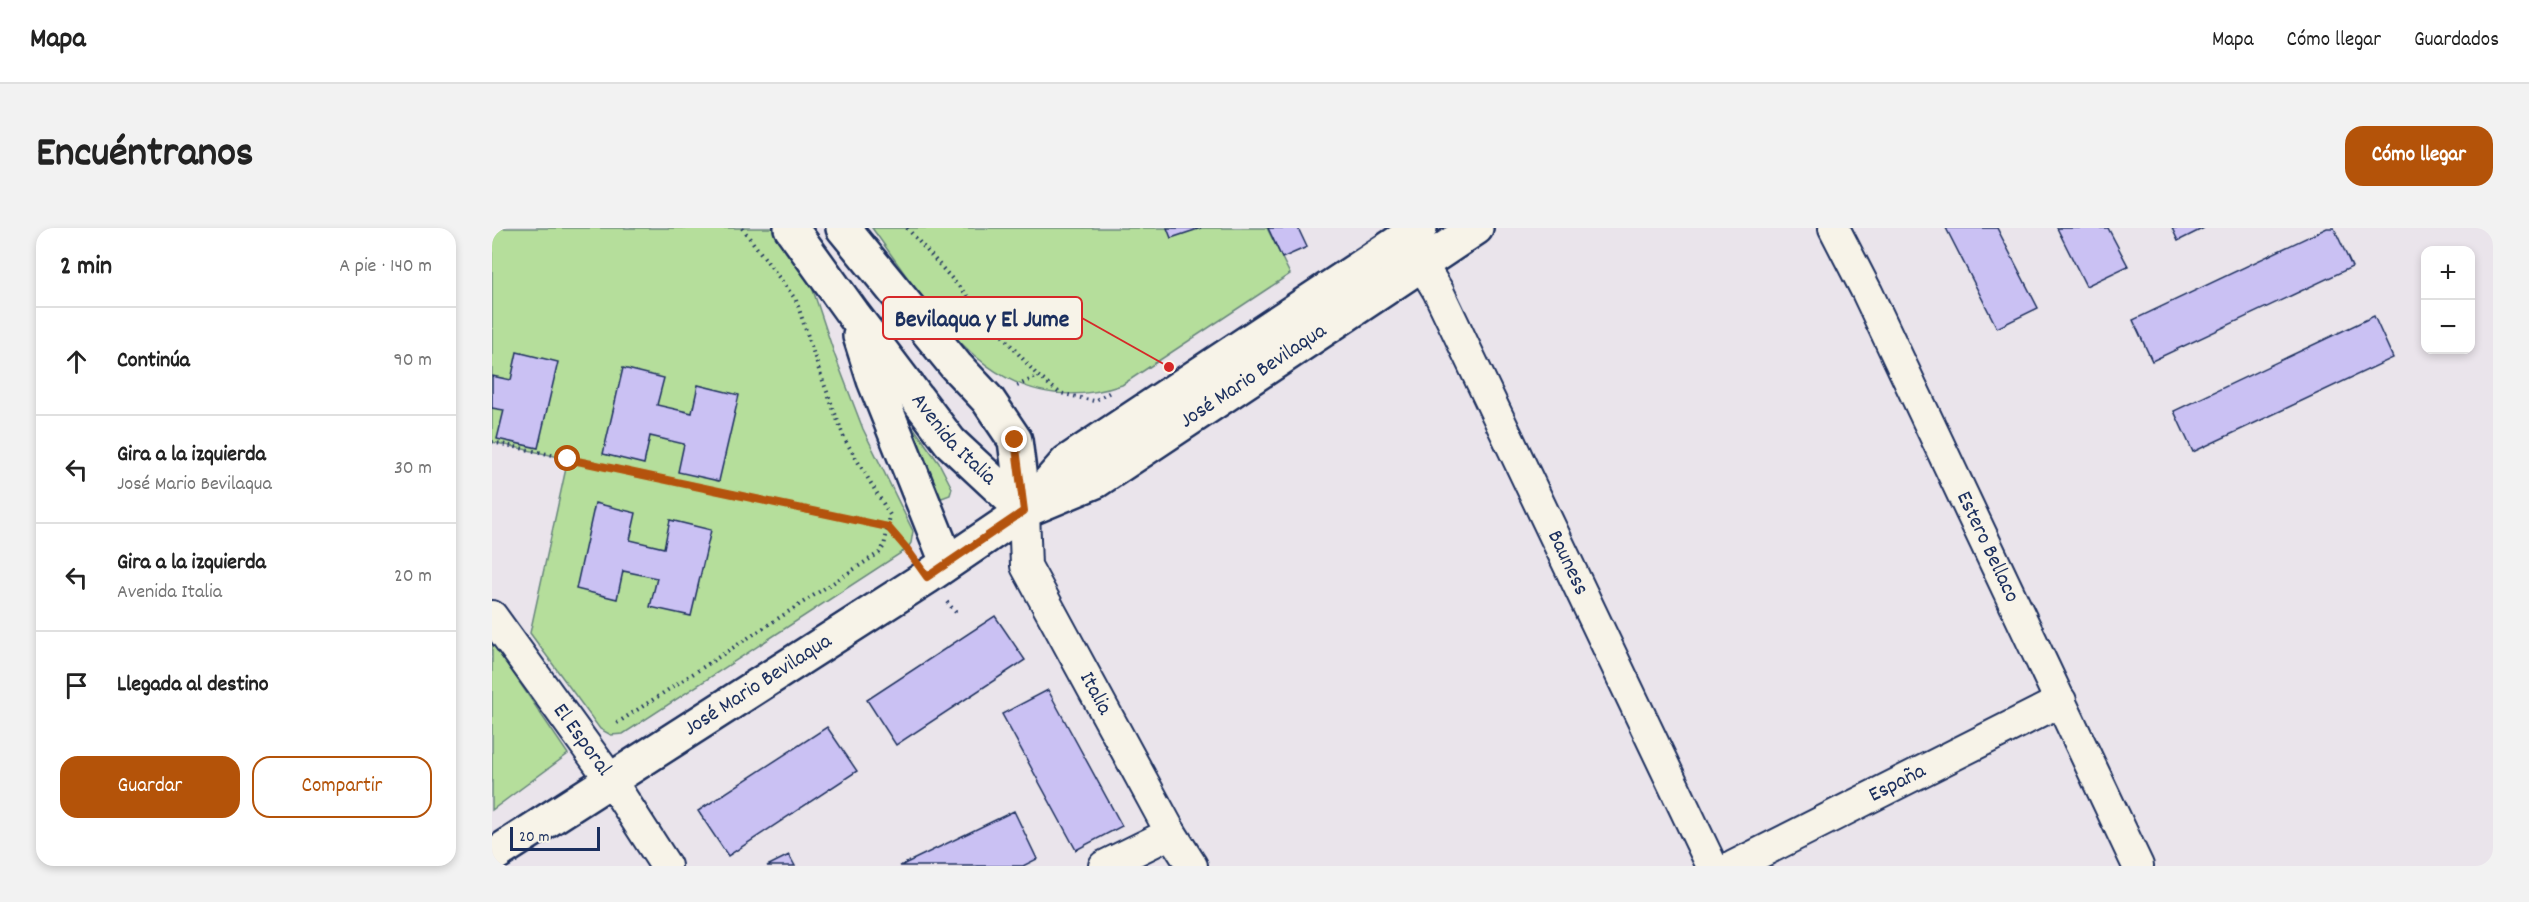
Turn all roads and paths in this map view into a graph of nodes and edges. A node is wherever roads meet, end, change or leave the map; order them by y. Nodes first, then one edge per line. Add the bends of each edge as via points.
1 (742, 228) edge
2 (791, 228) edge
3 (843, 228) edge
4 (907, 228) edge
5 (1420, 228) edge
6 (1476, 228) edge
7 (1834, 228) edge
8 (1421, 263) junction
9 (853, 314) junction
10 (1122, 385) dead end
11 (492, 442) edge
12 (1024, 511) junction
13 (888, 527) junction
14 (937, 569) junction
15 (958, 615) dead end
16 (492, 616) edge
17 (2061, 701) junction
18 (616, 723) dead end
19 (610, 779) junction
20 (1171, 833) junction
21 (492, 856) edge
22 (666, 866) edge
23 (1104, 866) edge
24 (1192, 866) edge
25 (1712, 866) edge
26 (1734, 866) edge
27 (2138, 866) edge

1 - 13 path via 796,300 846,440 890,515
2 - 9 main road, Avenida Italia
3 - 12 main road, Avenida Italia via 988,400 1015,440
4 - 10 path via 1038,376 1060,393 1094,401
5 - 12 main road, José Mario Bevilaqua via 1067,462
6 - 8 main road, José Mario Bevilaqua
7 - 17 street, Estero Bellaco
8 - 12 main road, José Mario Bevilaqua via 1096,482
8 - 25 street, Bauness via 1438,291
9 - 12 main road, Avenida Italia via 950,442
9 - 14 main road
11 - 13 path
12 - 14 main road, José Mario Bevilaqua
12 - 20 street, Italia via 1026,566
13 - 14 path via 907,549
13 - 18 path via 879,553
14 - 15 path
14 - 19 main road, José Mario Bevilaqua
16 - 19 street, El Esporal
17 - 26 street, España
17 - 27 street, Estero Bellaco
19 - 21 main road, José Mario Bevilaqua
19 - 22 street, El Esporal
20 - 23 street
20 - 24 street, Italia

